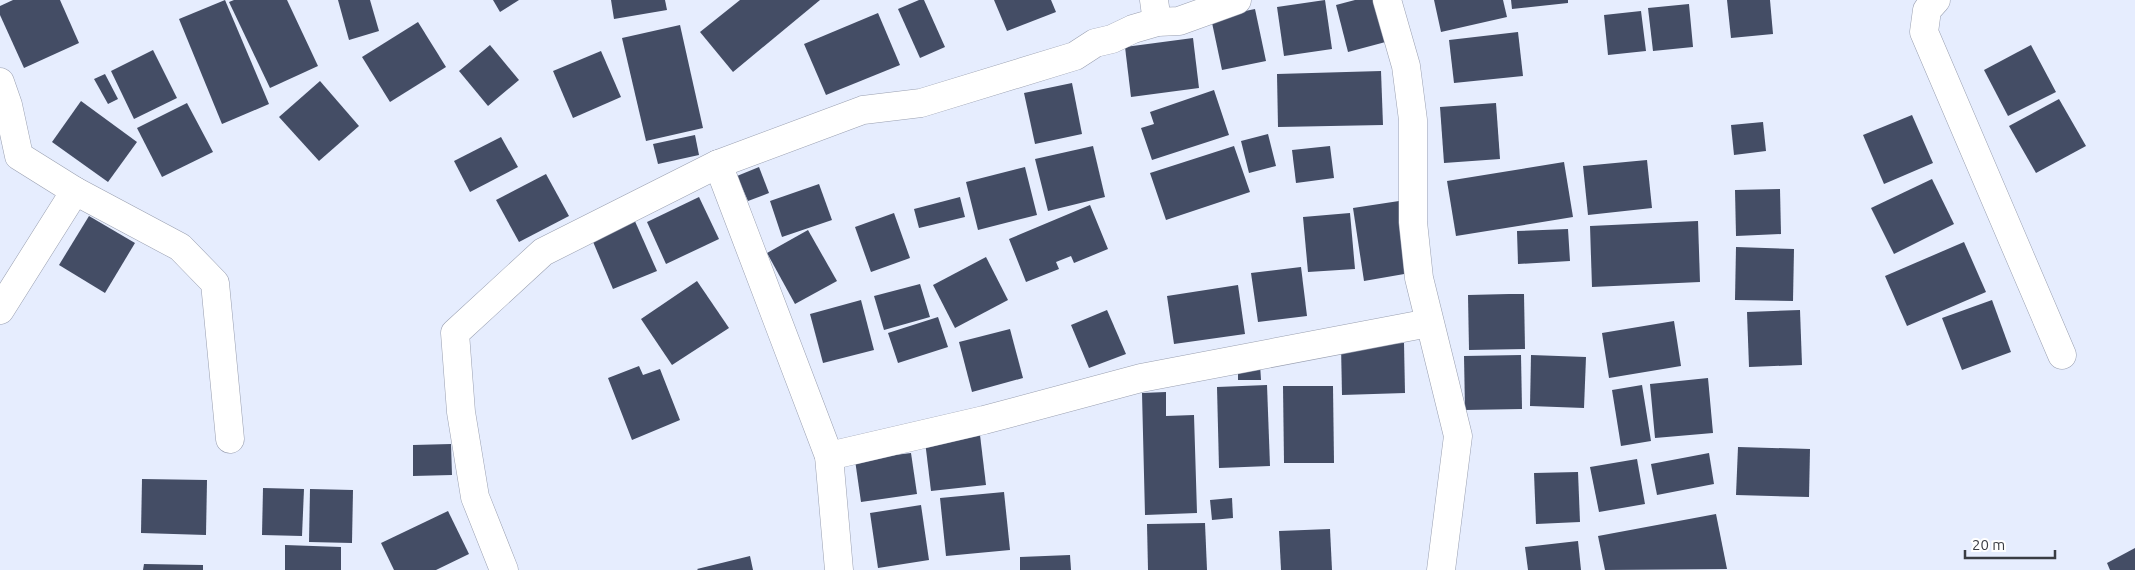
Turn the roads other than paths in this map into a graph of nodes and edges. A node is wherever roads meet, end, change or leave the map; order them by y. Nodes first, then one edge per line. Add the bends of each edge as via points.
1 (1237, 0) edge
2 (1387, 0) edge
3 (1936, 0) edge
4 (1155, 11) edge
5 (0, 82) edge
6 (718, 164) junction
7 (76, 191) junction
8 (0, 310) edge
9 (1429, 323) junction
10 (2062, 355) dead end
11 (230, 439) dead end
12 (829, 456) junction
13 (504, 570) edge
14 (839, 570) edge
15 (1441, 570) edge

1 - 4 street via 1179,21
2 - 9 street via 1406,66 1413,120 1413,222 1419,278
3 - 10 street via 1927,10 1924,32
4 - 6 street via 1133,29 1095,43 1076,56 921,103 862,110
5 - 7 street via 19,156
6 - 12 street
6 - 13 street via 543,252 455,332 460,412 476,497
7 - 8 street
7 - 11 street via 180,247 215,283
9 - 12 street via 1141,378 984,420
9 - 15 street via 1458,436
12 - 14 street

